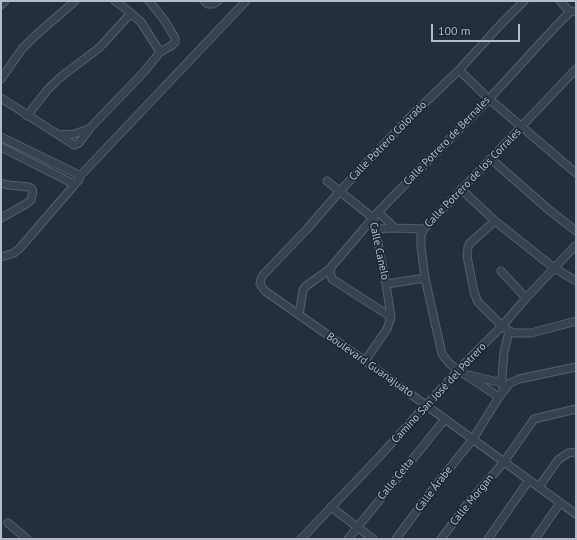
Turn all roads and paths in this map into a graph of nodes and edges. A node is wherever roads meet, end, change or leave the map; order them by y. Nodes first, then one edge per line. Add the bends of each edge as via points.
1 (5, 1) edge
2 (75, 1) edge
3 (115, 1) edge
4 (148, 1) edge
5 (204, 1) edge
6 (218, 1) edge
7 (246, 1) edge
8 (524, 1) edge
9 (560, 1) edge
10 (1, 5) edge
11 (573, 12) edge
12 (131, 13) junction
13 (160, 52) junction
14 (576, 69) edge
15 (459, 70) junction
16 (1, 79) edge
17 (1, 98) edge
18 (489, 99) junction
19 (27, 116) junction
20 (523, 126) junction
21 (90, 128) junction
22 (58, 135) junction
23 (1, 137) edge
24 (1, 147) edge
25 (31, 151) junction
26 (25, 159) junction
27 (491, 160) junction
28 (576, 173) edge
29 (77, 180) junction
30 (327, 181) dead end
31 (1, 183) edge
32 (461, 189) junction
33 (340, 191) junction
34 (378, 212) junction
35 (1, 218) edge
36 (373, 218) junction
37 (495, 221) junction
38 (395, 228) junction
39 (375, 229) junction
40 (424, 229) junction
41 (576, 231) edge
42 (576, 245) edge
43 (1, 257) edge
44 (554, 268) junction
45 (330, 269) junction
46 (501, 271) dead end
47 (425, 278) junction
48 (576, 281) edge
49 (386, 284) junction
50 (261, 287) joint
51 (526, 298) junction
52 (299, 315) junction
53 (391, 317) junction
54 (576, 320) edge
55 (502, 326) junction
56 (509, 331) junction
57 (365, 361) junction
58 (576, 367) edge
59 (461, 372) junction
60 (501, 390) junction
61 (426, 405) junction
62 (576, 409) edge
63 (444, 419) junction
64 (473, 439) junction
65 (576, 452) edge
66 (504, 462) junction
67 (529, 480) junction
68 (539, 487) junction
69 (560, 503) junction
70 (331, 507) junction
71 (576, 514) edge
72 (8, 523) dead end
73 (357, 527) junction
74 (27, 539) edge
75 (301, 539) edge
76 (348, 539) edge
77 (373, 539) edge
78 (396, 539) edge
79 (441, 539) edge
80 (488, 539) edge
81 (534, 539) edge

1 - 10 street
2 - 16 street via 22,48
3 - 12 street
4 - 13 street via 166,21 175,38 174,44
5 - 6 street via 208,4
7 - 29 street
8 - 15 street, Calle Potrero Colorado
9 - 11 street
11 - 18 street, Calle Potrero de Bernales
12 - 13 street via 141,22
12 - 19 street via 99,48 48,89
13 - 21 street
14 - 20 street, Calle Potrero de los Corrales
15 - 18 street
15 - 33 street, Calle Potrero Colorado via 404,123
17 - 19 street
18 - 20 street
18 - 34 street, Calle Potrero de Bernales
19 - 22 street
20 - 27 street, Calle Potrero de los Corrales
20 - 28 street
21 - 22 street via 74,134
21 - 22 street via 77,145
23 - 25 street
24 - 26 street
25 - 26 street
25 - 29 street via 77,174
26 - 29 street
27 - 32 street, Calle Potrero de los Corrales
27 - 41 street
29 - 43 street via 18,251
30 - 33 street, Calle Canelo
31 - 35 street via 29,187 33,196 31,200
32 - 37 street
32 - 40 street, Calle Potrero de los Corrales
33 - 36 street, Calle Canelo
33 - 50 street, Calle Potrero Colorado via 263,275
34 - 36 street, Calle Potrero de Bernales
34 - 38 street
36 - 39 street, Calle Canelo
36 - 45 street, Calle Potrero de Bernales
37 - 44 street
37 - 55 street via 470,243 467,256 478,302
38 - 39 street
38 - 40 street
39 - 49 street, Calle Canelo
40 - 47 street, Calle Potrero de los Corrales via 420,241
42 - 44 street, Camino San José del Potrero
44 - 48 street
44 - 51 street, Camino San José del Potrero
45 - 52 street, Calle Potrero de Bernales via 303,290
45 - 53 street via 332,279
46 - 51 street
47 - 49 street
47 - 59 street, Calle Potrero de los Corrales via 442,354
49 - 53 street, Calle Canelo
50 - 52 street, Boulevard Guanajuato
51 - 55 street, Camino San José del Potrero
52 - 57 street, Boulevard Guanajuato
53 - 57 street via 387,329
54 - 56 street via 532,333
55 - 56 street
55 - 59 street, Camino San José del Potrero
56 - 60 street via 504,352
57 - 61 street, Boulevard Guanajuato
58 - 60 street via 519,379
59 - 60 street, Calle Potrero de los Corrales
59 - 60 street
59 - 61 street, Camino San José del Potrero
60 - 64 street, Calle Árabe
61 - 63 street, Boulevard Guanajuato
61 - 70 street, Camino San José del Potrero
62 - 66 street, Calle Morgan via 534,419
63 - 64 street, Boulevard Guanajuato
63 - 73 street, Calle Celta
64 - 66 street, Boulevard Guanajuato
64 - 78 street, Calle Árabe
65 - 68 street via 558,460
66 - 67 street, Boulevard Guanajuato
66 - 79 street, Calle Morgan
67 - 68 street, Boulevard Guanajuato
67 - 80 street
68 - 69 street, Boulevard Guanajuato
69 - 71 street, Boulevard Guanajuato
69 - 81 street
70 - 73 street
70 - 75 street, Camino San José del Potrero
72 - 74 street
73 - 76 street, Calle Celta
73 - 77 street

